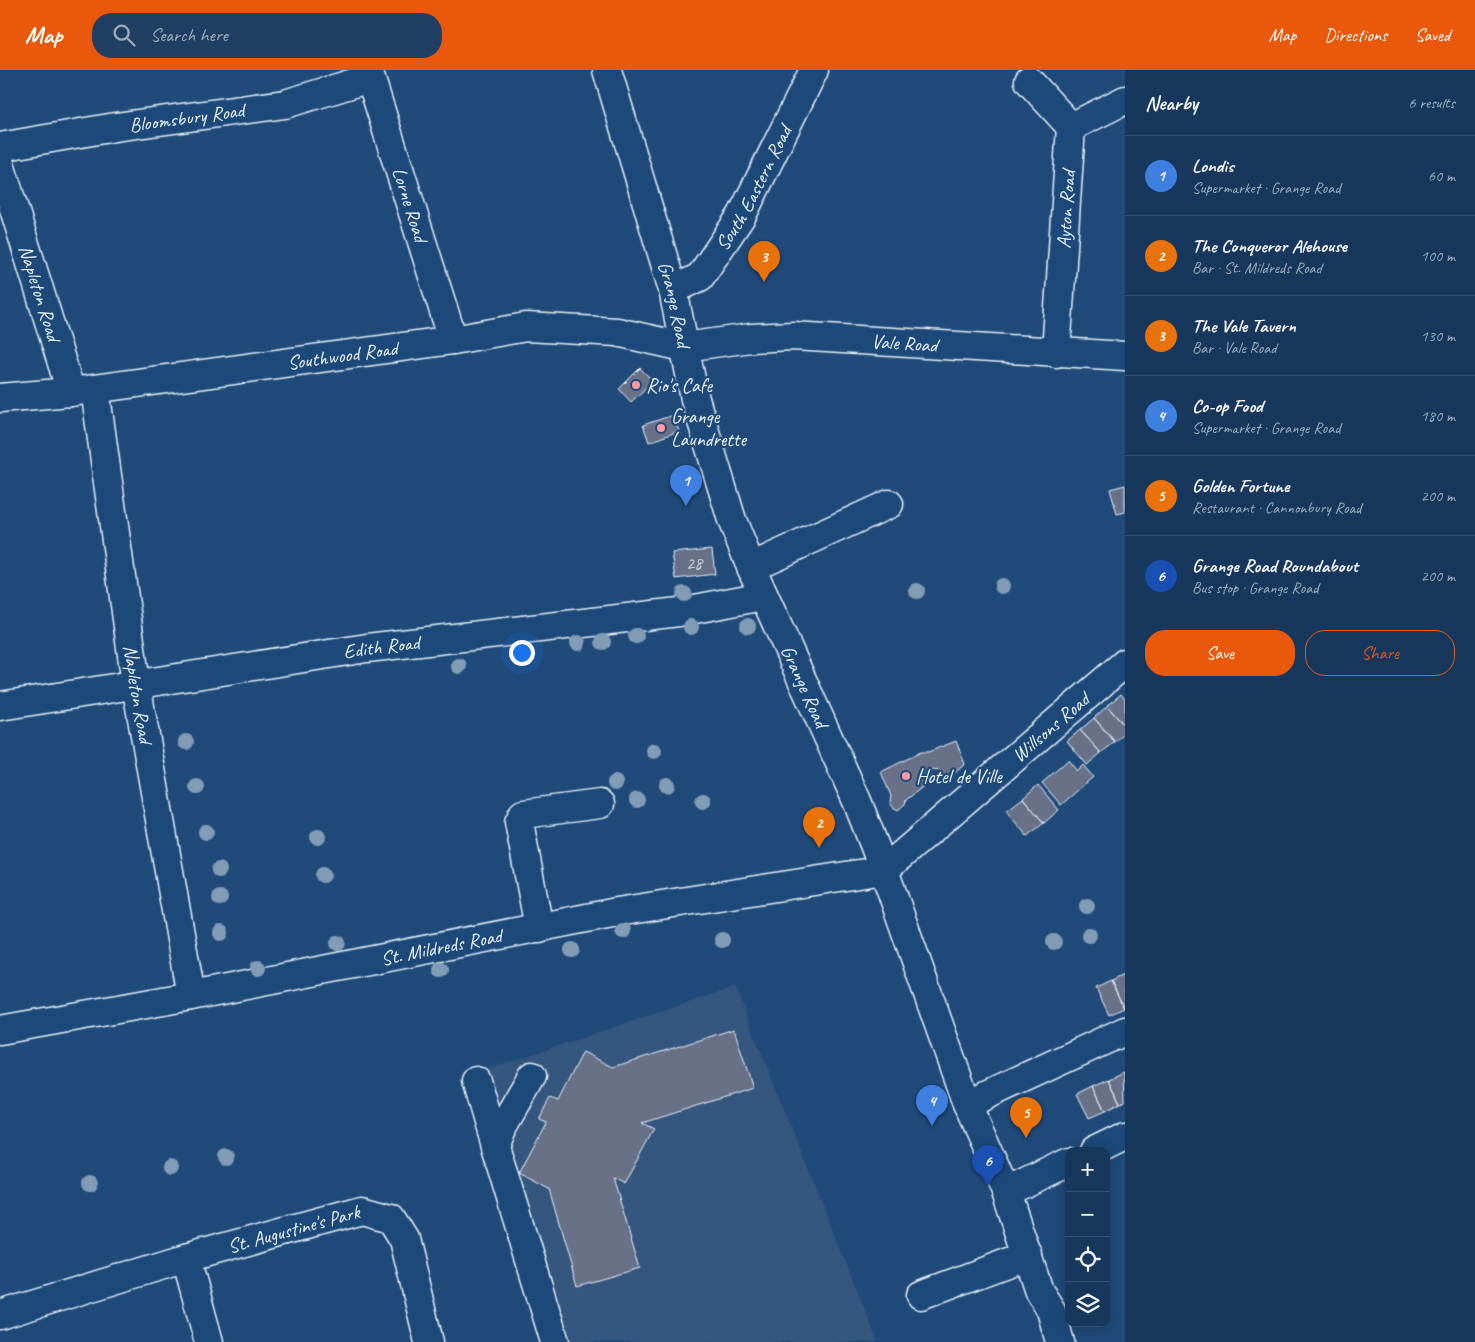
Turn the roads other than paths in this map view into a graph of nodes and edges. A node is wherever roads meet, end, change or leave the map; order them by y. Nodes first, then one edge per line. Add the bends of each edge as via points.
1 (607, 70) edge
2 (814, 70) edge
3 (369, 74) edge
4 (1029, 81) dead end
5 (1125, 100) edge
6 (1070, 127) junction
7 (0, 147) edge
8 (0, 164) edge
9 (673, 290) junction
10 (453, 340) junction
11 (684, 347) junction
12 (1056, 353) junction
13 (1125, 356) edge
14 (83, 390) junction
15 (0, 398) edge
16 (889, 504) dead end
17 (751, 567) junction
18 (764, 596) junction
19 (1125, 663) edge
20 (136, 684) junction
21 (0, 706) edge
22 (600, 804) dead end
23 (884, 870) junction
24 (539, 928) junction
25 (192, 996) junction
26 (0, 1030) edge
27 (1125, 1032) edge
28 (532, 1076) dead end
29 (476, 1081) dead end
30 (968, 1104) junction
31 (1125, 1136) edge
32 (495, 1146) junction
33 (1102, 1147) edge
34 (1065, 1164) edge
35 (1006, 1192) junction
36 (1028, 1254) junction
37 (186, 1258) junction
38 (1039, 1291) junction
39 (921, 1295) dead end
40 (0, 1315) edge
41 (209, 1342) edge
42 (429, 1342) edge
43 (555, 1342) edge
44 (1040, 1342) edge
45 (1060, 1342) edge

1 - 9 street, Grange Road
2 - 9 street, South Eastern Road via 742,215 700,277
3 - 7 street, Bloomsbury Road via 285,104 115,127
3 - 10 street, Lorne Road
4 - 6 street
5 - 6 street
6 - 12 street, Ayton Road
8 - 14 street, Napleton Road
9 - 11 street, Grange Road
10 - 11 street, Southwood Road via 526,327 617,332
10 - 14 street, Southwood Road
11 - 12 street, Vale Road via 793,336
11 - 17 street, Grange Road via 709,452
12 - 13 street, Vale Road
14 - 15 street, Southwood Road
14 - 20 street, Napleton Road
16 - 17 street
17 - 18 street, Grange Road
18 - 20 street, Edith Road via 679,612 367,648
18 - 23 street, Grange Road
19 - 23 street, Willsons Road
20 - 21 street, Edith Road
20 - 25 street, Napleton Road
22 - 24 street via 523,814 519,822
23 - 24 street, St. Mildreds Road via 617,912
23 - 30 street, Grange Road
24 - 25 street, St. Mildreds Road
25 - 26 street, St. Mildreds Road
27 - 30 street
28 - 32 street
29 - 32 street
30 - 35 street, Grange Road
31 - 33 street
32 - 43 street
34 - 35 street
35 - 36 street, Grange Road
36 - 38 street, Grange Road
36 - 39 street
37 - 40 street, St. Augustine's Park
37 - 41 street
37 - 42 street, St. Augustine's Park via 362,1210 391,1218 404,1239
38 - 44 street, Grange Road via 1036,1309
38 - 45 street, Grange Road via 1052,1310

